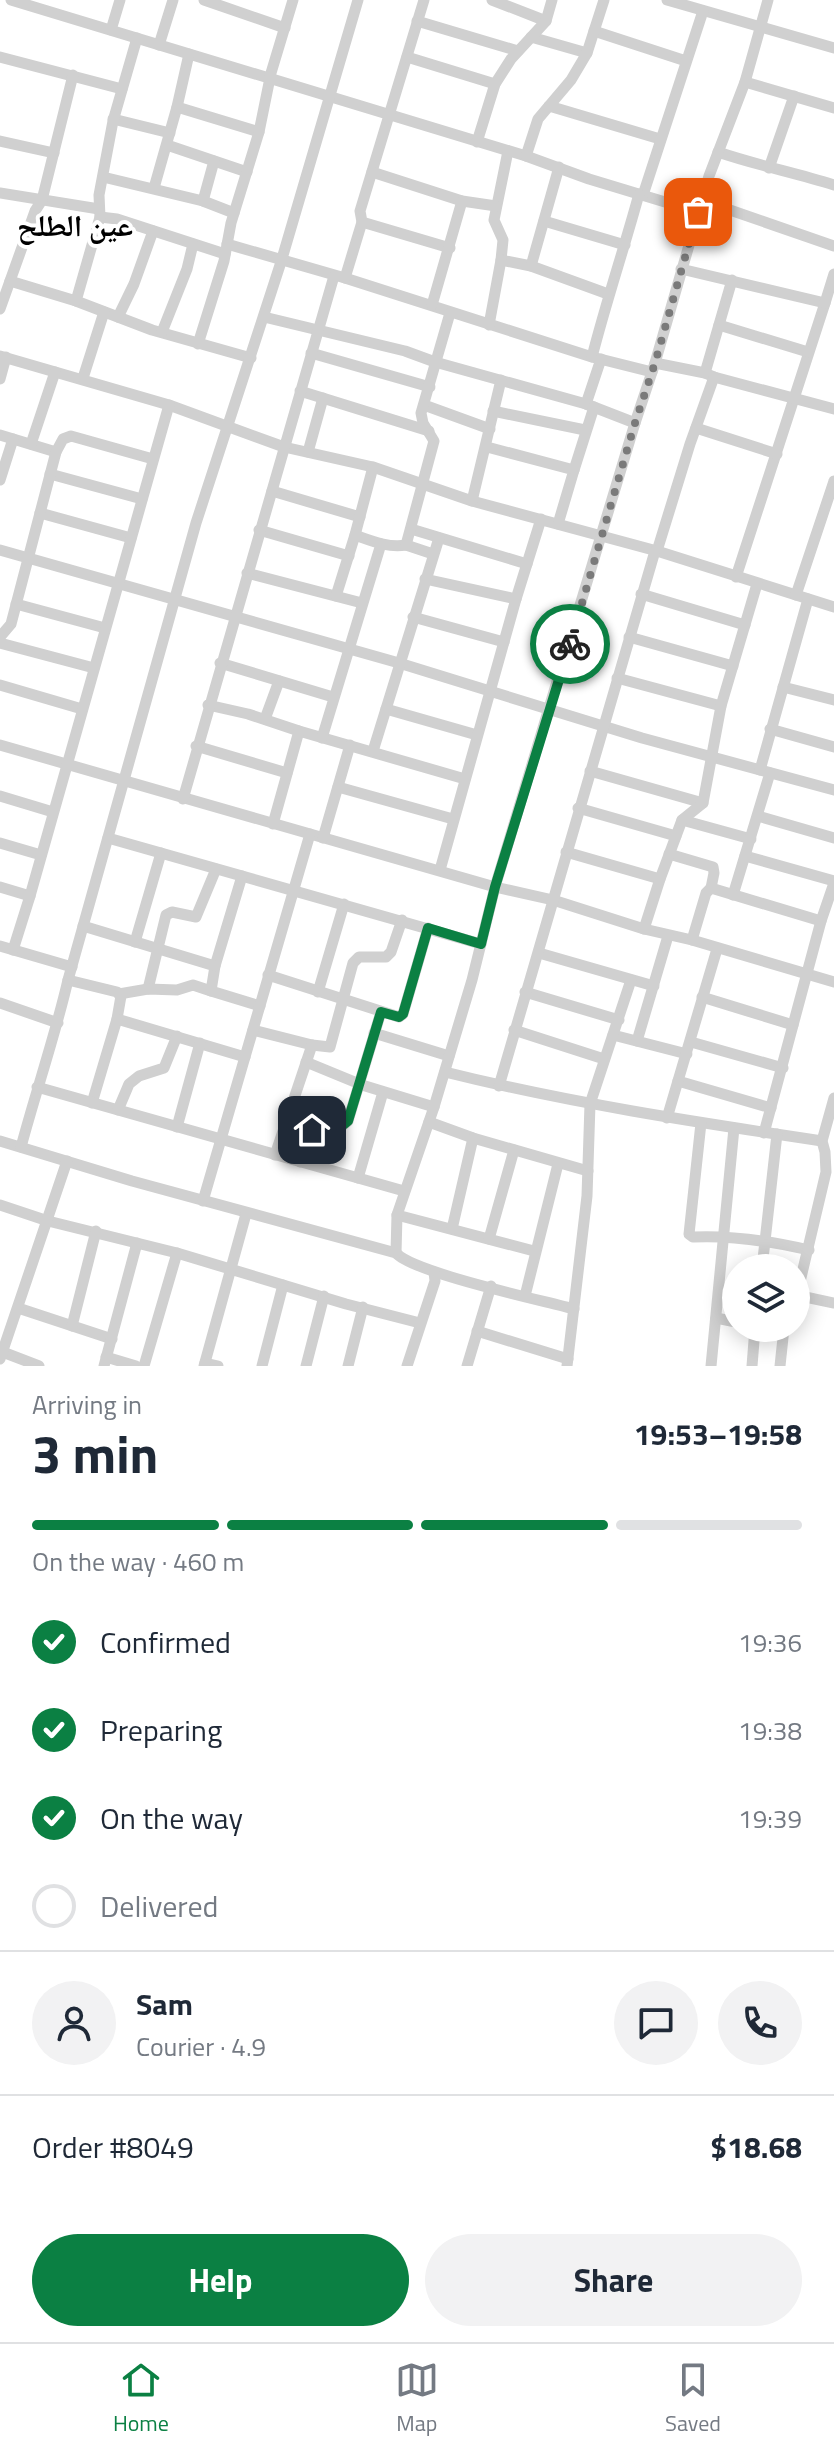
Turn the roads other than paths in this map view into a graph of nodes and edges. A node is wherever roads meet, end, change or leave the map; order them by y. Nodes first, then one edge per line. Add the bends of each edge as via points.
1 (120, 0) edge
2 (173, 0) edge
3 (204, 0) edge
4 (293, 0) edge
5 (358, 0) edge
6 (424, 0) edge
7 (492, 0) edge
8 (552, 0) edge
9 (604, 0) edge
10 (667, 0) edge
11 (768, 0) edge
12 (18, 1) edge
13 (703, 11) junction
14 (417, 21) junction
15 (546, 21) junction
16 (285, 28) junction
17 (760, 28) junction
18 (111, 30) junction
19 (594, 31) junction
20 (531, 37) junction
21 (137, 38) junction
22 (159, 45) junction
23 (834, 48) edge
24 (518, 51) junction
25 (587, 53) junction
26 (189, 54) junction
27 (407, 57) junction
28 (1, 60) edge
29 (686, 61) junction
30 (73, 75) junction
31 (271, 79) junction
32 (745, 82) junction
33 (495, 84) junction
34 (122, 89) junction
35 (794, 96) junction
36 (331, 98) junction
37 (549, 106) junction
38 (177, 107) junction
39 (834, 108) edge
40 (389, 115) junction
41 (113, 119) junction
42 (259, 132) junction
43 (168, 139) junction
44 (660, 139) junction
45 (0, 141) edge
46 (477, 142) junction
47 (508, 151) junction
48 (718, 152) junction
49 (54, 153) junction
50 (526, 156) junction
51 (214, 161) junction
52 (559, 167) junction
53 (769, 168) junction
54 (247, 172) junction
55 (372, 172) junction
56 (103, 177) junction
57 (834, 185) edge
58 (154, 188) junction
59 (0, 193) edge
60 (641, 194) junction
61 (42, 200) junction
62 (203, 201) junction
63 (462, 201) junction
64 (496, 206) junction
65 (700, 206) junction
66 (100, 213) junction
67 (234, 213) junction
68 (544, 221) junction
69 (362, 222) junction
70 (153, 231) junction
71 (193, 244) junction
72 (625, 245) junction
73 (834, 246) edge
74 (450, 248) junction
75 (226, 249) junction
76 (501, 260) junction
77 (281, 262) junction
78 (531, 266) junction
79 (681, 269) junction
80 (834, 274) edge
81 (339, 277) junction
82 (732, 280) junction
83 (10, 281) junction
84 (608, 294) junction
85 (1, 301) edge
86 (76, 301) junction
87 (825, 303) junction
88 (432, 305) junction
89 (104, 312) junction
90 (450, 313) junction
91 (118, 317) junction
92 (264, 317) junction
93 (489, 325) junction
94 (719, 325) junction
95 (317, 329) junction
96 (162, 332) junction
97 (198, 344) junction
98 (808, 352) junction
99 (311, 353) junction
100 (3, 356) edge
101 (251, 358) junction
102 (597, 358) junction
103 (435, 362) junction
104 (654, 367) junction
105 (55, 372) junction
106 (709, 375) junction
107 (83, 378) junction
108 (0, 379) edge
109 (501, 380) junction
110 (430, 387) junction
111 (300, 391) junction
112 (323, 398) junction
113 (794, 398) junction
114 (169, 405) junction
115 (424, 405) junction
116 (590, 405) junction
117 (834, 409) edge
118 (493, 411) junction
119 (635, 423) junction
120 (228, 425) junction
121 (696, 428) junction
122 (490, 429) junction
123 (585, 430) junction
124 (429, 431) junction
125 (0, 435) edge
126 (13, 439) junction
127 (31, 444) junction
128 (284, 447) junction
129 (487, 447) junction
130 (56, 452) junction
131 (308, 452) junction
132 (777, 454) junction
133 (153, 459) junction
134 (373, 467) junction
135 (574, 470) junction
136 (50, 474) junction
137 (0, 480) edge
138 (834, 481) edge
139 (424, 483) junction
140 (272, 491) junction
141 (142, 499) junction
142 (472, 501) junction
143 (40, 513) junction
144 (360, 517) junction
145 (541, 519) junction
146 (558, 524) junction
147 (411, 529) junction
148 (259, 530) junction
149 (355, 535) junction
150 (603, 536) junction
151 (131, 538) junction
152 (439, 538) junction
153 (381, 544) junction
154 (406, 545) junction
155 (0, 550) edge
156 (656, 551) junction
157 (433, 554) junction
158 (349, 556) junction
159 (28, 558) junction
160 (527, 564) junction
161 (247, 573) junction
162 (736, 577) junction
163 (425, 579) junction
164 (757, 584) junction
165 (118, 585) junction
166 (641, 594) junction
167 (796, 595) junction
168 (336, 596) junction
169 (174, 599) junction
170 (516, 599) junction
171 (808, 599) junction
172 (362, 603) junction
173 (16, 604) junction
174 (834, 607) edge
175 (234, 616) junction
176 (413, 617) junction
177 (745, 625) junction
178 (105, 628) junction
179 (0, 637) edge
180 (629, 637) junction
181 (504, 642) junction
182 (0, 643) edge
183 (349, 648) junction
184 (220, 663) junction
185 (399, 663) junction
186 (733, 666) junction
187 (94, 668) junction
188 (617, 678) junction
189 (279, 681) junction
190 (0, 685) edge
191 (783, 687) junction
192 (490, 690) junction
193 (333, 697) junction
194 (834, 700) edge
195 (208, 705) junction
196 (721, 706) junction
197 (550, 708) junction
198 (82, 709) junction
199 (386, 709) junction
200 (265, 719) junction
201 (603, 726) junction
202 (770, 729) junction
203 (299, 731) junction
204 (477, 735) junction
205 (322, 738) junction
206 (0, 745) edge
207 (350, 745) junction
208 (196, 746) junction
209 (834, 747) edge
210 (373, 751) junction
211 (713, 758) junction
212 (66, 764) junction
213 (590, 771) junction
214 (765, 772) junction
215 (287, 773) junction
216 (465, 779) junction
217 (124, 780) junction
218 (338, 787) junction
219 (834, 790) edge
220 (0, 796) edge
221 (183, 799) junction
222 (703, 803) junction
223 (578, 808) junction
224 (53, 812) junction
225 (758, 816) junction
226 (453, 819) junction
227 (682, 820) junction
228 (273, 824) junction
229 (310, 834) junction
230 (676, 836) junction
231 (108, 838) junction
232 (323, 838) junction
233 (834, 838) edge
234 (751, 839) junction
235 (0, 843) edge
236 (566, 852) junction
237 (161, 853) junction
238 (669, 854) junction
239 (41, 855) junction
240 (745, 856) junction
241 (216, 869) junction
242 (440, 870) junction
243 (242, 876) junction
244 (660, 879) junction
245 (834, 882) edge
246 (0, 887) edge
247 (495, 887) junction
248 (711, 888) junction
249 (293, 890) junction
250 (733, 895) junction
251 (30, 896) junction
252 (553, 900) junction
253 (344, 904) junction
254 (402, 920) junction
255 (821, 921) junction
256 (83, 926) junction
257 (428, 928) junction
258 (644, 929) junction
259 (668, 936) junction
260 (692, 940) junction
261 (135, 942) junction
262 (481, 944) junction
263 (0, 946) edge
264 (157, 948) junction
265 (717, 949) junction
266 (13, 950) junction
267 (539, 953) junction
268 (215, 966) junction
269 (72, 967) junction
270 (808, 974) junction
271 (268, 975) junction
272 (68, 980) junction
273 (631, 980) junction
274 (834, 982) edge
275 (654, 986) junction
276 (148, 989) junction
277 (211, 991) junction
278 (318, 992) junction
279 (525, 992) junction
280 (119, 994) junction
281 (702, 997) junction
282 (343, 1000) junction
283 (260, 1006) junction
284 (1, 1007) edge
285 (381, 1012) junction
286 (117, 1019) junction
287 (619, 1020) junction
288 (58, 1023) junction
289 (793, 1025) junction
290 (253, 1030) junction
291 (514, 1030) junction
292 (374, 1033) junction
293 (613, 1035) junction
294 (177, 1036) junction
295 (637, 1041) junction
296 (200, 1043) junction
297 (312, 1045) junction
298 (689, 1048) junction
299 (449, 1056) junction
300 (245, 1057) junction
301 (604, 1059) junction
302 (306, 1062) junction
303 (783, 1068) junction
304 (445, 1072) junction
305 (678, 1081) junction
306 (358, 1084) junction
307 (499, 1086) junction
308 (37, 1087) junction
309 (383, 1092) junction
310 (834, 1098) edge
311 (92, 1103) junction
312 (590, 1104) junction
313 (434, 1107) junction
314 (771, 1108) junction
315 (118, 1110) junction
316 (667, 1118) junction
317 (429, 1122) junction
318 (701, 1123) junction
319 (830, 1123) edge
320 (177, 1127) junction
321 (734, 1128) junction
322 (770, 1134) junction
323 (473, 1138) junction
324 (220, 1139) junction
325 (0, 1141) edge
326 (822, 1141) junction
327 (21, 1147) junction
328 (514, 1150) junction
329 (275, 1155) junction
330 (67, 1161) junction
331 (300, 1162) junction
332 (558, 1164) junction
333 (588, 1171) junction
334 (358, 1178) junction
335 (404, 1191) junction
336 (828, 1192) edge
337 (203, 1201) junction
338 (0, 1205) edge
339 (246, 1214) junction
340 (397, 1215) junction
341 (48, 1221) junction
342 (452, 1229) junction
343 (96, 1231) junction
344 (723, 1236) junction
345 (489, 1239) junction
346 (764, 1240) junction
347 (137, 1243) junction
348 (809, 1250) junction
349 (534, 1251) junction
350 (177, 1253) junction
351 (396, 1253) junction
352 (763, 1254) edge
353 (808, 1254) edge
354 (230, 1268) junction
355 (434, 1272) junction
356 (283, 1285) junction
357 (491, 1286) junction
358 (324, 1296) junction
359 (525, 1296) junction
360 (810, 1298) edge
361 (834, 1303) edge
362 (363, 1307) junction
363 (18, 1308) junction
364 (574, 1309) junction
365 (716, 1318) junction
366 (722, 1319) edge
367 (420, 1323) junction
368 (72, 1326) junction
369 (477, 1331) junction
370 (112, 1339) junction
371 (754, 1342) edge
372 (783, 1342) edge
373 (1, 1354) edge
374 (105, 1362) edge
375 (204, 1364) edge
376 (567, 1364) edge
377 (39, 1366) edge
378 (136, 1366) edge
379 (144, 1366) edge
380 (218, 1366) edge
381 (262, 1366) edge
382 (306, 1366) edge
383 (348, 1366) edge
384 (407, 1366) edge
385 (467, 1366) edge
386 (711, 1366) edge
387 (752, 1366) edge
388 (780, 1366) edge

1 - 18 street
2 - 22 street
3 - 16 street
4 - 16 street
5 - 36 street
6 - 14 street
7 - 15 street
8 - 15 street
9 - 19 street
10 - 13 street
11 - 17 street
12 - 18 street
13 - 17 street
13 - 29 street
14 - 24 street
14 - 27 street
15 - 20 street
16 - 31 street
17 - 23 street
17 - 32 street
18 - 21 street
19 - 25 street
19 - 29 street
20 - 24 street
20 - 25 street
21 - 22 street
21 - 34 street
22 - 26 street
24 - 33 street
25 - 37 street
26 - 31 street
26 - 38 street
27 - 33 street
27 - 40 street
28 - 30 street
29 - 44 street
30 - 34 street
30 - 49 street
31 - 36 street
31 - 42 street
32 - 35 street
32 - 48 street
33 - 46 street
34 - 41 street
35 - 39 street
35 - 53 street
36 - 40 street
36 - 77 street
37 - 44 street
37 - 50 street via 538,119
38 - 42 street
38 - 43 street
40 - 46 street
40 - 55 street
41 - 43 street
41 - 56 street
42 - 54 street
43 - 51 street
43 - 58 street
44 - 60 street
45 - 49 street
46 - 47 street
47 - 50 street
47 - 64 street
48 - 53 street
48 - 65 street
49 - 61 street
50 - 52 street
51 - 54 street
51 - 62 street
52 - 60 street
52 - 68 street
53 - 57 street
54 - 67 street
55 - 63 street
55 - 69 street via 360,211
56 - 58 street
56 - 66 street
58 - 62 street
59 - 61 street
60 - 65 street
60 - 72 street
61 - 66 street
61 - 83 street
62 - 67 street
63 - 64 street
63 - 74 street
64 - 76 street
65 - 73 street
65 - 79 street
66 - 70 street
66 - 86 street
67 - 75 street
68 - 72 street
68 - 78 street
69 - 74 street
69 - 81 street
70 - 71 street
70 - 91 street
71 - 75 street
71 - 96 street
72 - 84 street
74 - 88 street
75 - 77 street
75 - 97 street
76 - 78 street
76 - 93 street
77 - 81 street
77 - 92 street
78 - 84 street
79 - 82 street
79 - 104 street
80 - 87 street
81 - 88 street
81 - 95 street
82 - 87 street
82 - 94 street
83 - 85 street
83 - 86 street
84 - 102 street
86 - 89 street
87 - 98 street
88 - 90 street
89 - 91 street
89 - 107 street
90 - 93 street
90 - 103 street
91 - 96 street
92 - 95 street
92 - 101 street
93 - 102 street
94 - 98 street
94 - 106 street
95 - 99 street
95 - 103 street
96 - 97 street
97 - 101 street
98 - 113 street
99 - 110 street
99 - 111 street
100 - 105 street
100 - 108 street
101 - 120 street
102 - 104 street
102 - 116 street
103 - 109 street
103 - 110 street
104 - 106 street
104 - 119 street
105 - 107 street
105 - 127 street
106 - 113 street
106 - 121 street
107 - 114 street
109 - 116 street
109 - 118 street
110 - 115 street
111 - 112 street
111 - 128 street
112 - 124 street
112 - 131 street
113 - 117 street
113 - 132 street
114 - 120 street
114 - 133 street
115 - 122 street
115 - 124 street via 421,418
116 - 119 street
116 - 123 street
118 - 122 street
118 - 123 street
119 - 150 street
120 - 128 street
120 - 169 street
121 - 132 street
121 - 156 street
122 - 129 street
123 - 135 street
124 - 139 street via 434,441
125 - 126 street
126 - 127 street
126 - 137 street
127 - 130 street
128 - 131 street
128 - 140 street
129 - 135 street
129 - 142 street
130 - 133 street via 71,436
130 - 136 street
131 - 134 street
132 - 162 street
133 - 141 street
134 - 139 street
134 - 144 street
135 - 146 street
136 - 141 street
136 - 143 street
138 - 167 street
139 - 142 street
139 - 147 street
140 - 144 street
140 - 148 street
141 - 151 street
142 - 145 street
143 - 151 street
143 - 159 street
144 - 149 street
145 - 146 street
145 - 160 street
146 - 150 street
147 - 152 street
147 - 154 street
148 - 158 street
148 - 161 street
149 - 153 street
149 - 158 street
150 - 156 street
150 - 197 street
151 - 165 street
152 - 157 street
152 - 160 street
153 - 154 street
153 - 172 street
154 - 157 street
155 - 159 street
156 - 162 street
156 - 166 street
157 - 163 street
158 - 168 street
159 - 165 street
159 - 173 street
160 - 170 street
161 - 168 street
161 - 175 street
162 - 164 street
163 - 170 street
163 - 176 street
164 - 167 street
164 - 177 street
165 - 169 street
165 - 178 street
166 - 177 street
166 - 180 street
167 - 171 street
168 - 172 street
169 - 175 street
169 - 217 street
170 - 181 street
171 - 174 street
171 - 191 street
172 - 183 street
173 - 178 street
173 - 179 street
175 - 183 street
175 - 184 street
176 - 181 street
176 - 185 street
177 - 186 street
178 - 187 street
180 - 186 street
180 - 188 street
181 - 192 street
182 - 187 street
183 - 185 street
183 - 193 street
184 - 189 street
184 - 195 street
185 - 192 street
185 - 199 street
186 - 196 street
187 - 198 street
188 - 196 street
188 - 201 street
189 - 193 street
189 - 200 street
190 - 198 street
191 - 194 street
191 - 202 street
192 - 197 street
192 - 204 street
193 - 205 street
195 - 200 street
195 - 208 street
196 - 211 street
197 - 201 street
197 - 247 street
198 - 212 street
199 - 204 street
199 - 210 street
200 - 203 street
201 - 211 street
201 - 213 street
202 - 209 street
202 - 214 street
203 - 205 street
203 - 215 street
204 - 216 street
205 - 207 street
206 - 212 street
207 - 210 street
207 - 218 street
208 - 215 street
208 - 221 street
210 - 216 street
211 - 214 street
211 - 222 street
212 - 217 street
212 - 224 street
213 - 222 street
213 - 223 street
214 - 219 street
214 - 225 street
215 - 228 street
216 - 226 street
217 - 221 street
217 - 231 street
218 - 226 street
218 - 232 street
220 - 224 street
221 - 228 street
222 - 227 street
223 - 230 street
223 - 236 street
224 - 239 street
225 - 233 street
225 - 234 street
226 - 242 street
227 - 230 street
227 - 234 street
228 - 229 street
229 - 232 street
229 - 249 street
230 - 238 street
231 - 237 street
231 - 256 street
232 - 242 street
234 - 240 street
235 - 239 street
236 - 244 street
236 - 252 street
237 - 241 street
237 - 261 street
238 - 244 street
238 - 248 street via 713,867
239 - 251 street
240 - 245 street
240 - 250 street
241 - 243 street
241 - 264 street via 198,916 168,913
242 - 247 street
243 - 249 street
243 - 268 street
244 - 258 street
245 - 255 street
246 - 251 street
247 - 252 street
247 - 262 street
248 - 250 street
248 - 260 street
249 - 253 street
249 - 271 street
250 - 255 street
251 - 266 street
252 - 258 street
252 - 267 street
253 - 254 street
253 - 278 street
254 - 257 street
254 - 282 street via 386,957 354,961
255 - 270 street
256 - 261 street
256 - 269 street
257 - 262 street
257 - 285 street via 403,1014
258 - 259 street
259 - 260 street
259 - 275 street
260 - 265 street
261 - 264 street
262 - 299 street
263 - 266 street
264 - 268 street
264 - 276 street
265 - 270 street
265 - 281 street
266 - 269 street
267 - 273 street
267 - 279 street
268 - 277 street
269 - 272 street
270 - 274 street
270 - 289 street
271 - 278 street
271 - 283 street
272 - 280 street
272 - 288 street
273 - 275 street
273 - 287 street
275 - 295 street
276 - 277 street via 193,985
276 - 280 street
277 - 283 street
278 - 282 street
279 - 287 street
279 - 291 street
280 - 286 street
281 - 289 street
281 - 298 street
282 - 285 street
282 - 297 street via 331,1046
283 - 290 street
284 - 288 street
285 - 292 street
286 - 294 street
286 - 311 street
287 - 293 street
288 - 308 street
289 - 303 street
290 - 297 street
290 - 300 street
291 - 301 street
291 - 307 street
292 - 299 street
292 - 306 street
293 - 295 street
293 - 301 street
294 - 296 street
294 - 315 street via 164,1068 129,1084
295 - 298 street
296 - 300 street
296 - 320 street
297 - 302 street
298 - 303 street
298 - 305 street
299 - 304 street
300 - 324 street
301 - 312 street
302 - 306 street
302 - 329 street
303 - 314 street
304 - 307 street
304 - 313 street
305 - 314 street
305 - 316 street
306 - 309 street
306 - 331 street via 345,1124 333,1131 314,1129
307 - 312 street
308 - 311 street
308 - 327 street
309 - 313 street
309 - 334 street
310 - 319 street
311 - 315 street
312 - 316 street
312 - 333 street
313 - 317 street
314 - 322 street
315 - 320 street
316 - 318 street
317 - 323 street
317 - 335 street
318 - 321 street
318 - 344 street via 689,1234
319 - 326 street
320 - 324 street
321 - 322 street
321 - 344 street
322 - 326 street
322 - 346 street
323 - 328 street
323 - 342 street
324 - 329 street
324 - 337 street
325 - 327 street
326 - 336 street
327 - 330 street
328 - 332 street
328 - 345 street
329 - 331 street
330 - 337 street
330 - 341 street
331 - 334 street
332 - 333 street
332 - 349 street
333 - 364 street
334 - 335 street
335 - 340 street
336 - 348 street
337 - 339 street
338 - 341 street
339 - 351 street
339 - 354 street
340 - 342 street
340 - 351 street
341 - 343 street
341 - 363 street
342 - 345 street
343 - 347 street
343 - 368 street
344 - 346 street
344 - 365 street
345 - 349 street
346 - 348 street
346 - 352 street
347 - 350 street
347 - 370 street
348 - 353 street
349 - 359 street
350 - 354 street
350 - 379 street
351 - 355 street
354 - 356 street
354 - 375 street
355 - 357 street
355 - 367 street
356 - 358 street
356 - 381 street
357 - 359 street
357 - 369 street
358 - 362 street
358 - 382 street
359 - 364 street
360 - 361 street
362 - 367 street
362 - 383 street
363 - 368 street
363 - 373 street
364 - 376 street
365 - 366 street
365 - 386 street
367 - 384 street
368 - 370 street
369 - 376 street
369 - 385 street
370 - 374 street
371 - 387 street
372 - 388 street
373 - 377 street
374 - 378 street
375 - 380 street

